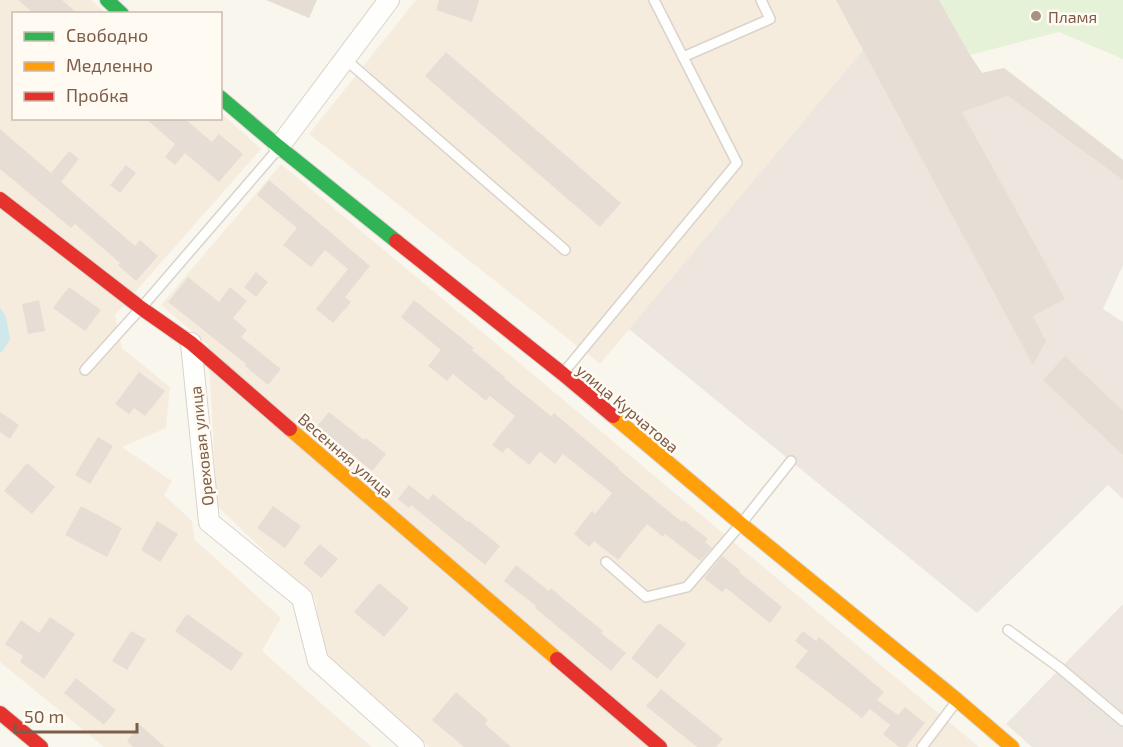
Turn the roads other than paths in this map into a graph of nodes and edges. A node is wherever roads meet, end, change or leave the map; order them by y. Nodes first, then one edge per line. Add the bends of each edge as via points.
1 (106, 0) edge
2 (389, 0) edge
3 (654, 0) edge
4 (761, 0) edge
5 (120, 12) edge
6 (683, 57) junction
7 (345, 59) junction
8 (222, 99) edge
9 (279, 147) junction
10 (0, 199) edge
11 (565, 250) dead end
12 (141, 308) junction
13 (191, 343) junction
14 (85, 370) dead end
15 (562, 374) junction
16 (791, 461) dead end
17 (741, 524) junction
18 (606, 562) dead end
19 (1008, 630) dead end
20 (957, 700) junction
21 (0, 713) edge
22 (1123, 721) edge
23 (42, 747) edge
24 (414, 747) edge
25 (660, 747) edge
26 (922, 747) edge
27 (1012, 747) edge

1 - 5 street
2 - 7 street
3 - 6 lane
4 - 6 lane via 770,19
6 - 15 lane via 737,163
7 - 9 street
7 - 11 lane
8 - 9 street, улица Курчатова
9 - 12 lane
9 - 15 street, улица Курчатова
10 - 12 street, Весенняя улица
12 - 13 street, Весенняя улица
12 - 14 lane
13 - 24 street, Ореховая улица via 209,522 302,598 318,661
13 - 25 street, Весенняя улица
15 - 17 street, улица Курчатова
16 - 17 lane
17 - 18 lane via 687,587 646,597
17 - 20 street, улица Курчатова
19 - 22 lane
20 - 26 lane
20 - 27 street, улица Курчатова
21 - 23 street

